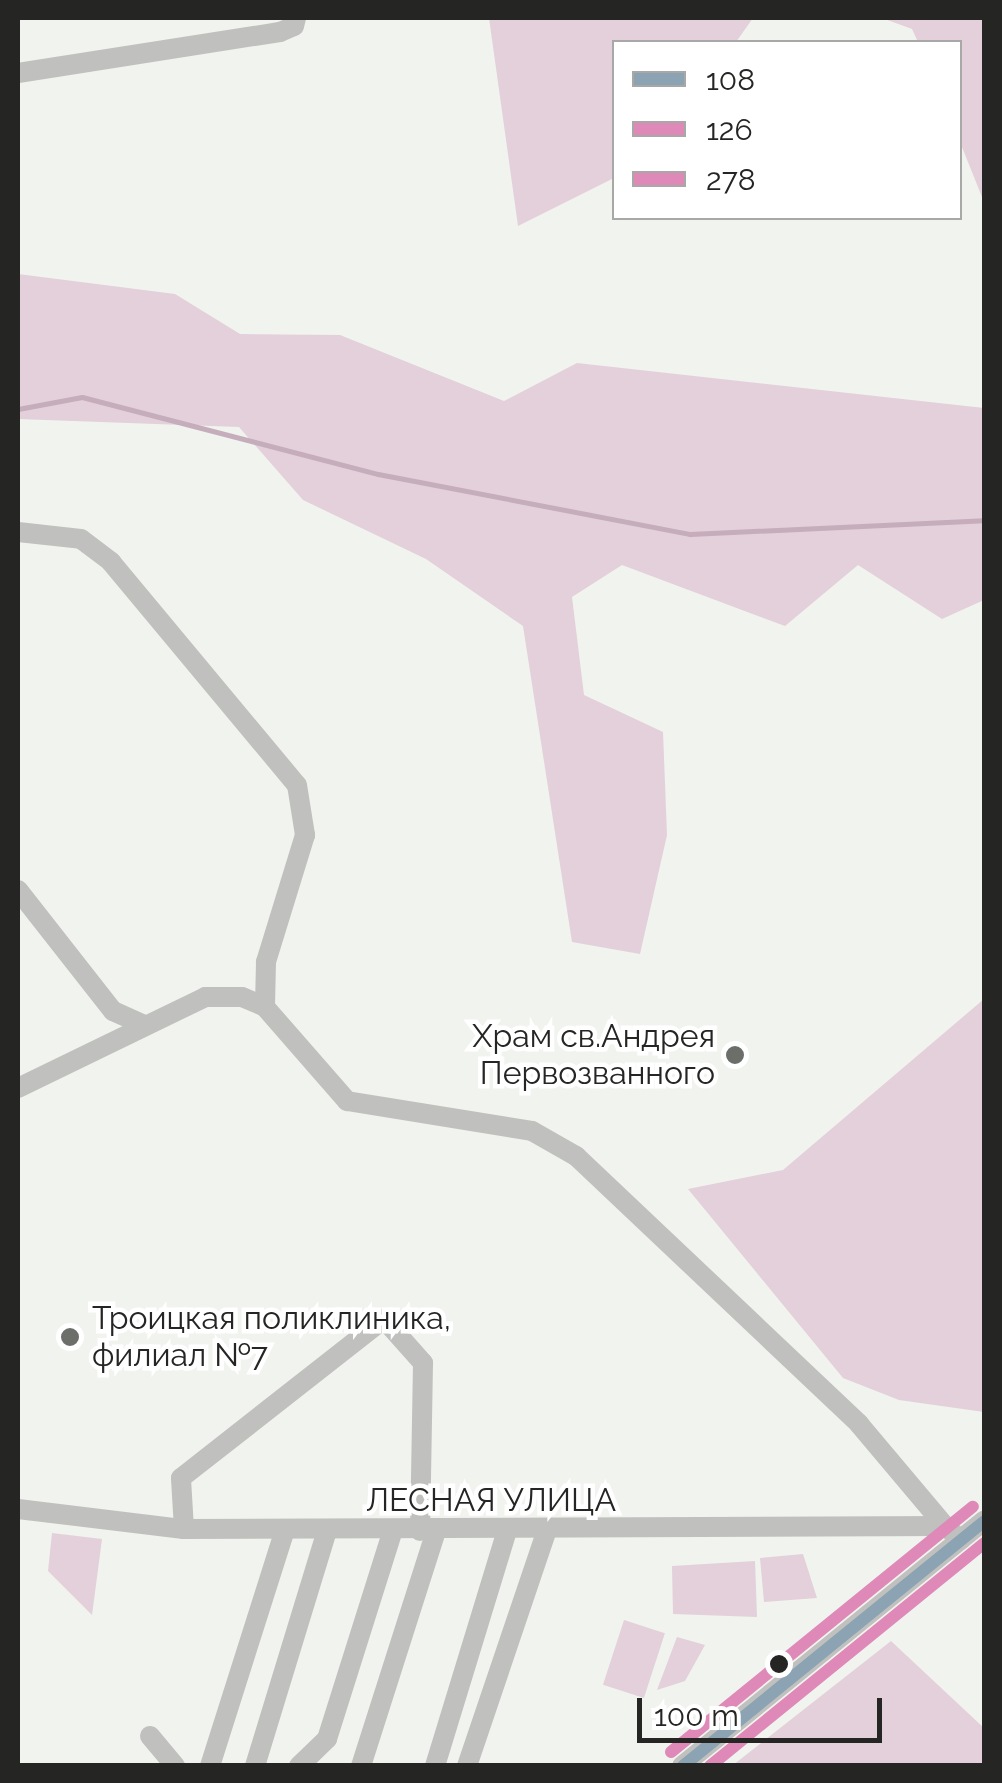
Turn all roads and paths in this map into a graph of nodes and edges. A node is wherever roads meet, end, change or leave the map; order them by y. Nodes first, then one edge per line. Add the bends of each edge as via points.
1 (296, 18) edge
2 (18, 72) edge
3 (18, 532) edge
4 (18, 890) edge
5 (265, 1006) junction
6 (144, 1026) junction
7 (18, 1088) edge
8 (18, 1509) edge
9 (984, 1521) edge
10 (184, 1529) junction
11 (285, 1530) junction
12 (327, 1530) junction
13 (393, 1530) junction
14 (506, 1530) junction
15 (546, 1530) junction
16 (428, 1531) junction
17 (953, 1533) junction
18 (150, 1736) dead end
19 (175, 1766) edge
20 (210, 1766) edge
21 (255, 1766) edge
22 (299, 1766) edge
23 (360, 1766) edge
24 (436, 1766) edge
25 (467, 1766) edge
26 (682, 1766) edge

1 - 2 street via 280,32
3 - 5 street via 81,539 111,562 297,786 305,834 270,944
4 - 6 street via 113,1012
5 - 6 street via 242,997 205,997
5 - 17 street via 347,1102 532,1131 576,1156 859,1424
6 - 7 street
8 - 10 street, ЛЕСНАЯ УЛИЦА
9 - 17 street
10 - 11 street, ЛЕСНАЯ УЛИЦА
10 - 16 street via 181,1478 384,1319 423,1363
11 - 12 street, ЛЕСНАЯ УЛИЦА
11 - 20 street
12 - 13 street, ЛЕСНАЯ УЛИЦА
12 - 21 street
13 - 16 street, ЛЕСНАЯ УЛИЦА
13 - 22 street via 327,1739
14 - 15 street, ЛЕСНАЯ УЛИЦА
14 - 16 street, ЛЕСНАЯ УЛИЦА
14 - 24 street
15 - 17 street, ЛЕСНАЯ УЛИЦА
15 - 25 street
16 - 23 street
17 - 26 street
18 - 19 street

